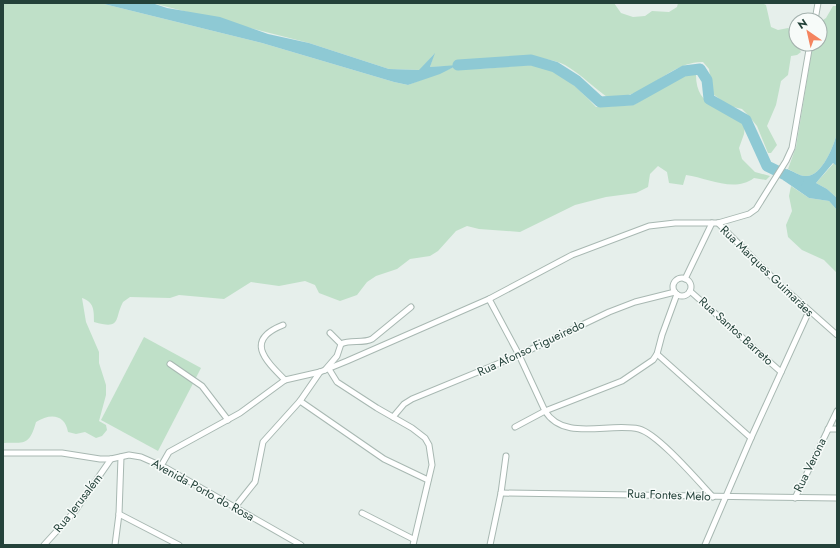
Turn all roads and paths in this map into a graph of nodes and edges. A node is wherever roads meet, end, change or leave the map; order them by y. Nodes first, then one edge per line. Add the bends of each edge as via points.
1 (808, 52) edge
2 (715, 223) junction
3 (685, 279) junction
4 (690, 291) junction
5 (676, 293) junction
6 (489, 299) junction
7 (411, 307) dead end
8 (809, 311) junction
9 (283, 325) dead end
10 (330, 333) dead end
11 (837, 335) edge
12 (341, 344) junction
13 (657, 354) junction
14 (519, 355) junction
15 (170, 364) dead end
16 (325, 371) junction
17 (781, 372) junction
18 (285, 380) junction
19 (300, 401) junction
20 (545, 411) junction
21 (837, 411) edge
22 (393, 417) junction
23 (228, 420) junction
24 (515, 427) dead end
25 (828, 429) junction
26 (837, 429) edge
27 (751, 438) junction
28 (3, 452) edge
29 (506, 456) dead end
30 (121, 457) junction
31 (111, 459) junction
32 (161, 466) junction
33 (428, 480) junction
34 (501, 492) junction
35 (713, 497) junction
36 (724, 497) junction
37 (795, 498) junction
38 (837, 498) edge
39 (236, 507) junction
40 (362, 513) dead end
41 (119, 514) junction
42 (413, 542) edge
43 (44, 545) edge
44 (115, 545) edge
45 (179, 545) edge
46 (301, 545) edge
47 (490, 545) edge
48 (705, 545) edge

1 - 2 street, Rua Marques Guimarães via 788,157 756,209 749,214
2 - 3 street
2 - 6 street via 649,226 572,255
2 - 8 street, Rua Marques Guimarães
3 - 4 street via 690,283
3 - 5 street via 677,280 674,288
4 - 5 street via 685,295
4 - 17 street, Rua Santos Barreto
5 - 13 street
5 - 14 street, Rua Afonso Figueiredo via 635,302 609,312
6 - 14 street
6 - 16 street
7 - 12 street via 367,341 347,341
8 - 11 street, Rua Marques Guimarães
8 - 17 street
9 - 18 street via 265,334 260,347 263,355
10 - 12 street
12 - 16 street via 337,356
13 - 20 street via 622,381
13 - 27 street
14 - 20 street
14 - 22 street, Rua Afonso Figueiredo via 412,399
15 - 23 street via 202,386
16 - 18 street
16 - 19 street
16 - 22 street via 337,382
17 - 27 street
18 - 23 street
19 - 33 street via 384,459
19 - 39 street via 263,442 255,482
20 - 24 street
20 - 35 street via 554,423 563,427 643,431 664,447
21 - 25 street, Rua Verona
22 - 33 street via 425,438 429,445 432,465
23 - 32 street via 169,452
25 - 26 street
25 - 37 street, Rua Verona
27 - 36 street
28 - 31 street, Avenida Porto do Rosa via 62,453
29 - 34 street
30 - 31 street, Avenida Porto do Rosa
30 - 32 street, Avenida Porto do Rosa via 141,457
30 - 41 street
31 - 43 street, Rua Jerusalém via 75,511
32 - 39 street, Avenida Porto do Rosa
33 - 42 street
34 - 35 street, Rua Fontes Melo
34 - 47 street
35 - 36 street, Rua Fontes Melo
36 - 37 street, Rua Fontes Melo
36 - 48 street
37 - 38 street, Rua Fontes Melo
39 - 46 street, Avenida Porto do Rosa
40 - 42 street
41 - 44 street
41 - 45 street

